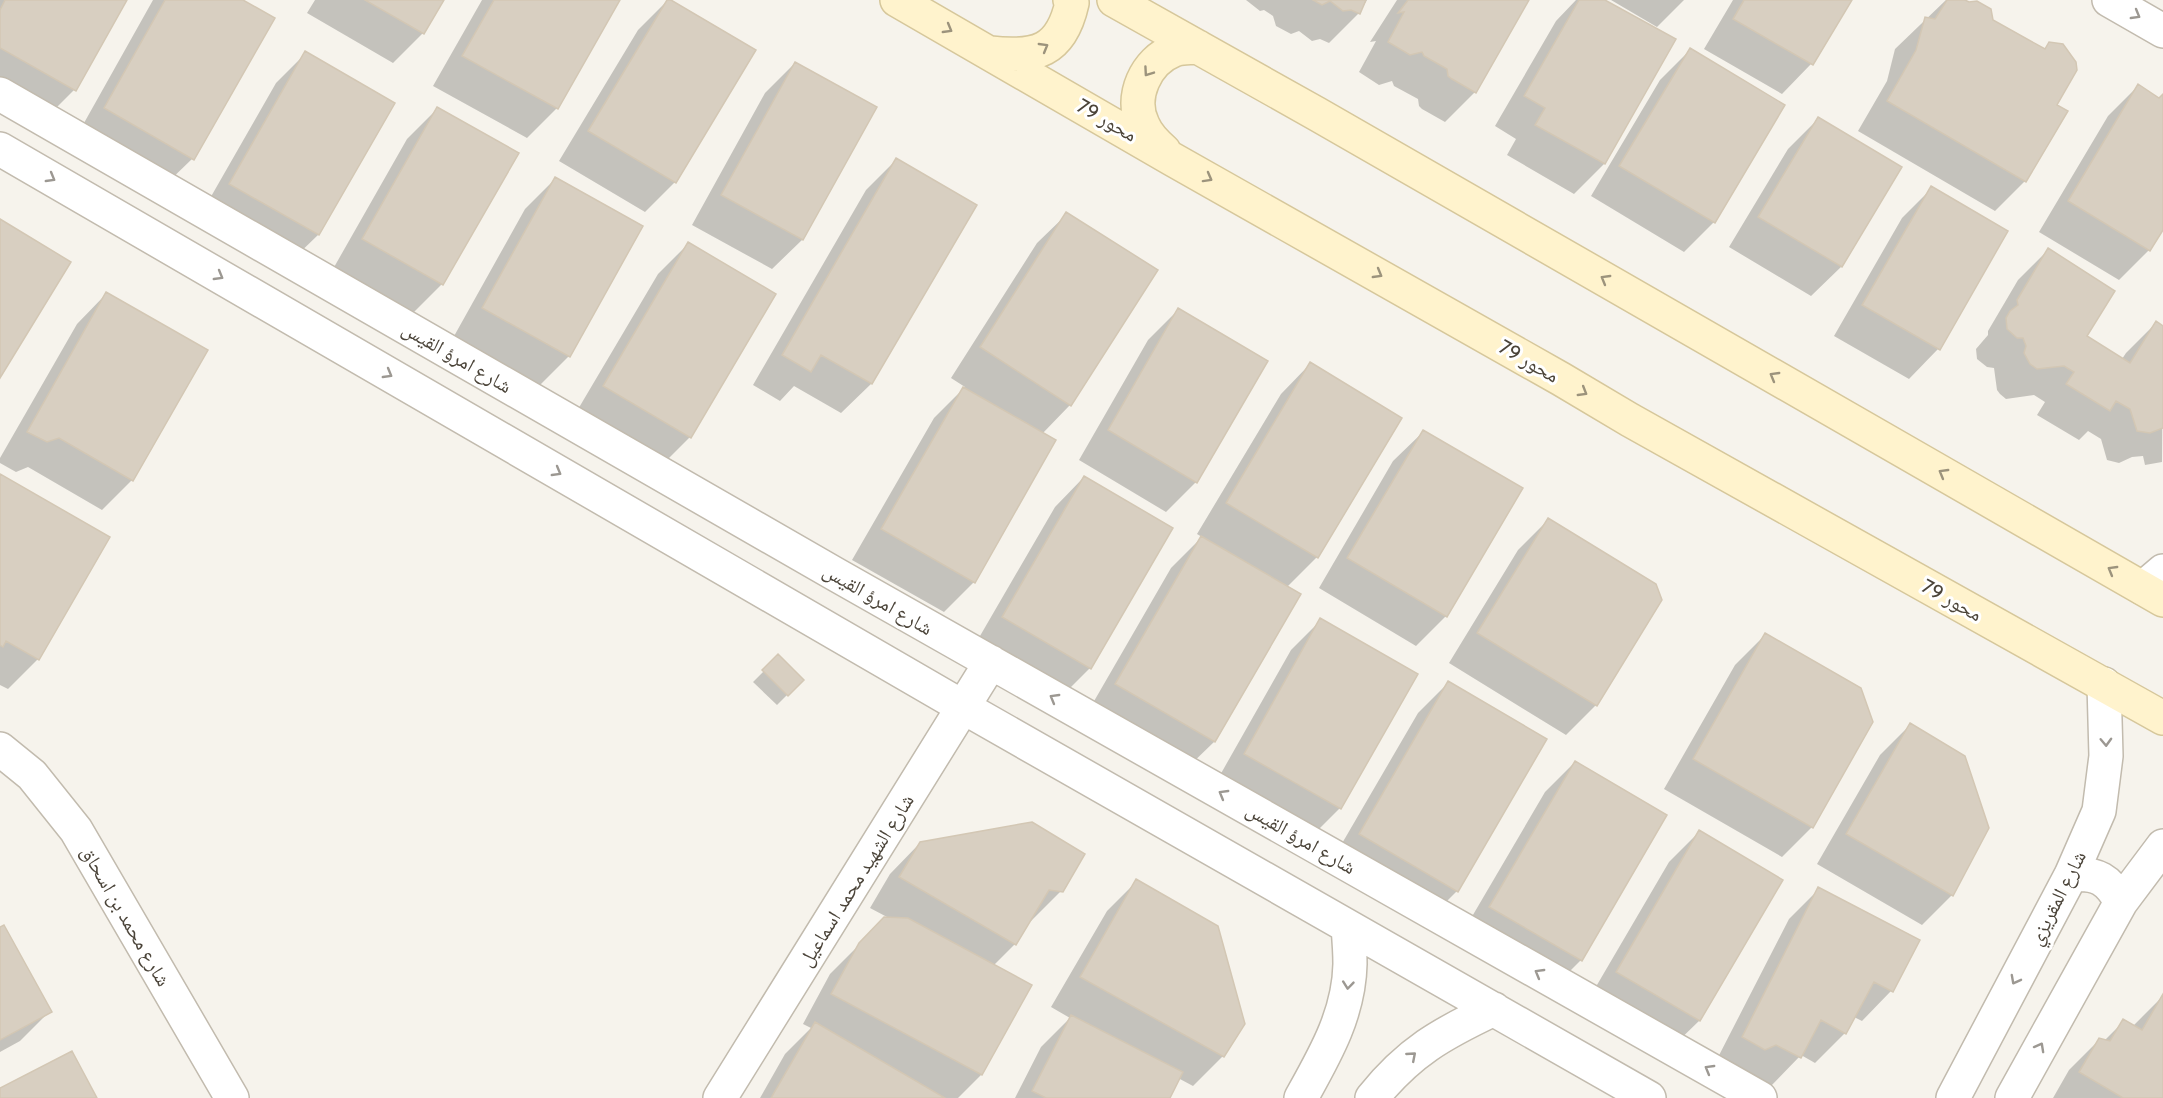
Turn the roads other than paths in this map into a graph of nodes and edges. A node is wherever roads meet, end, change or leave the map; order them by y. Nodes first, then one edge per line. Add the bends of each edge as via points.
1 (897, 0) edge
2 (1070, 0) edge
3 (1114, 0) edge
4 (2109, 0) edge
5 (2163, 31) edge
6 (1198, 47) junction
7 (988, 52) junction
8 (0, 94) edge
9 (0, 149) edge
10 (1172, 159) junction
11 (2156, 586) edge
12 (991, 662) junction
13 (2104, 684) junction
14 (963, 707) junction
15 (2163, 718) edge
16 (0, 749) edge
17 (2163, 846) edge
18 (2071, 875) junction
19 (2121, 902) junction
20 (1348, 927) junction
21 (1494, 1009) junction
22 (232, 1098) edge
23 (720, 1098) edge
24 (1301, 1098) edge
25 (1372, 1098) edge
26 (1649, 1098) edge
27 (1760, 1098) edge
28 (1953, 1098) edge
29 (2012, 1098) edge

1 -> 7 main road, محور 79
7 -> 2 main road via 1016,56 1037,52 1054,41 1067,23
3 - 6 main road
4 -> 5 street
6 -> 10 main road via 1175,49 1155,61 1140,91 1142,124
11 -> 6 main road
7 - 10 main road, محور 79
8 - 12 street, شارع امرؤ القيس
9 -> 14 street
10 -> 13 main road, محور 79
12 - 14 street, شارع الشهيد محمد اسماعيل
27 -> 12 street, شارع امرؤ القيس
13 - 15 main road, محور 79
13 -> 18 street, شارع المقريزي via 2106,756 2099,811
14 - 20 street
14 - 23 street, شارع الشهيد محمد اسماعيل
16 - 22 street, شارع محمد بن اسحاق via 32,775 76,830
17 - 19 street
18 - 19 street via 2086,873 2101,878 2114,888
18 -> 28 street, شارع المقريزي
29 -> 19 street
20 - 21 street
20 -> 24 street via 1350,964 1346,999 1336,1032
25 -> 21 street via 1414,1053 1452,1028
21 - 26 street

